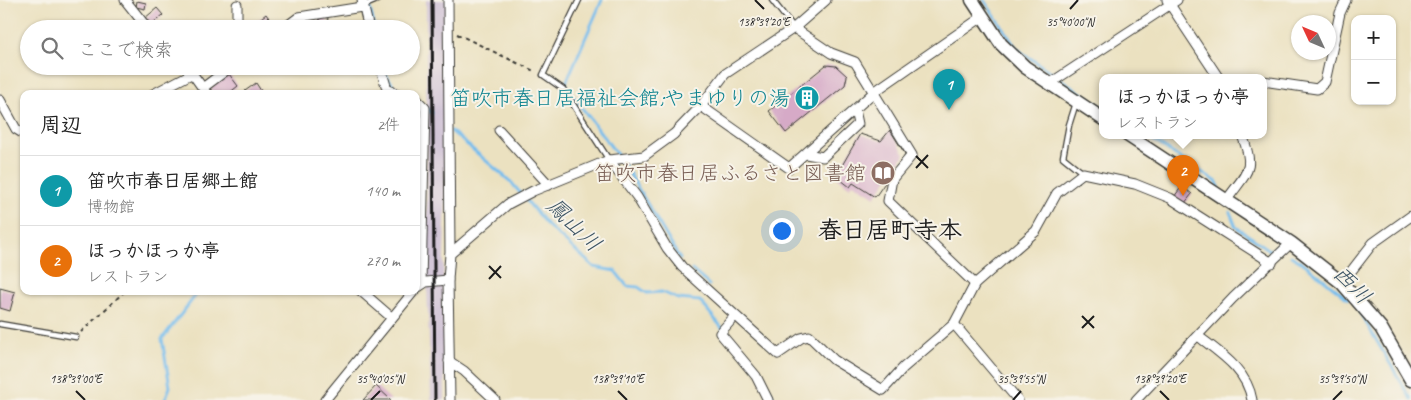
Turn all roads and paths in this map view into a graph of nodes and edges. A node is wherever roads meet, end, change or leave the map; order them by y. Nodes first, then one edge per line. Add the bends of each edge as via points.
1 (125, 0) edge
2 (377, 0) edge
3 (448, 0) edge
4 (579, 0) edge
5 (772, 0) edge
6 (826, 0) edge
7 (972, 0) edge
8 (1346, 0) edge
9 (1171, 1) edge
10 (362, 3) edge
11 (237, 5) dead end
12 (982, 17) junction
13 (141, 20) edge
14 (237, 20) edge
15 (295, 20) edge
16 (367, 20) edge
17 (794, 28) junction
18 (448, 30) junction
19 (1216, 74) edge
20 (182, 75) edge
21 (194, 75) edge
22 (222, 75) edge
23 (383, 75) edge
24 (543, 75) junction
25 (1267, 82) edge
26 (1051, 83) junction
27 (160, 90) edge
28 (205, 90) edge
29 (389, 90) edge
30 (874, 92) junction
31 (0, 100) edge
32 (1076, 102) junction
33 (420, 103) edge
34 (700, 106) junction
35 (854, 110) junction
36 (1099, 116) edge
37 (499, 130) dead end
38 (20, 132) edge
39 (1133, 139) edge
40 (1243, 139) edge
41 (806, 154) junction
42 (609, 160) junction
43 (1083, 173) junction
44 (550, 184) junction
45 (1226, 200) junction
46 (1411, 216) edge
47 (1291, 243) junction
48 (450, 254) junction
49 (420, 257) edge
50 (1272, 263) junction
51 (448, 280) junction
52 (1342, 283) junction
53 (975, 284) junction
54 (420, 287) edge
55 (121, 295) edge
56 (366, 295) edge
57 (412, 295) edge
58 (391, 317) junction
59 (732, 319) junction
60 (0, 324) edge
61 (954, 324) junction
62 (76, 336) joint
63 (1198, 336) junction
64 (449, 361) junction
65 (1411, 380) edge
66 (325, 400) edge
67 (450, 400) edge
68 (495, 400) edge
69 (768, 400) edge
70 (1018, 400) edge
71 (1136, 400) edge
72 (1252, 400) edge

1 - 13 street
2 - 10 lane
3 - 18 street
4 - 24 lane
5 - 17 lane
6 - 17 street
7 - 12 main road
8 - 25 street via 1340,13 1325,82 1318,89
9 - 19 street
9 - 26 street
10 - 15 street
10 - 16 street
11 - 14 street
12 - 26 main road via 1001,44 1025,67
12 - 30 street
17 - 30 street via 831,53 855,62
17 - 34 street via 725,74
18 - 24 path
18 - 48 street
20 - 27 street
21 - 28 street
22 - 28 street
23 - 29 street
24 - 42 lane via 563,89
26 - 32 main road
30 - 35 street
30 - 53 street via 912,155 892,179 888,201
31 - 38 street
32 - 36 main road
32 - 43 lane via 1063,157
33 - 49 street via 425,108
34 - 41 street via 789,168
34 - 42 street via 674,134 644,156
35 - 41 street
35 - 41 street via 858,124 823,157
37 - 44 street
39 - 45 main road
40 - 45 street via 1250,163
42 - 44 street
42 - 59 street via 667,248
43 - 50 street via 1135,184 1170,198
43 - 53 street via 1057,193 1036,231
44 - 48 street via 508,204
45 - 47 main road
46 - 52 street via 1373,244
47 - 50 street
47 - 52 main road
48 - 51 street
50 - 63 street
51 - 54 street
51 - 64 street
52 - 65 main road via 1381,328
53 - 61 street
55 - 62 path
56 - 58 street
57 - 58 street
58 - 66 street
59 - 61 street via 778,354 809,336 834,360 883,390
59 - 69 street via 720,332 756,376
60 - 62 lane
61 - 70 street
63 - 71 street
63 - 72 street via 1234,364 1250,386
64 - 67 street
64 - 68 street

